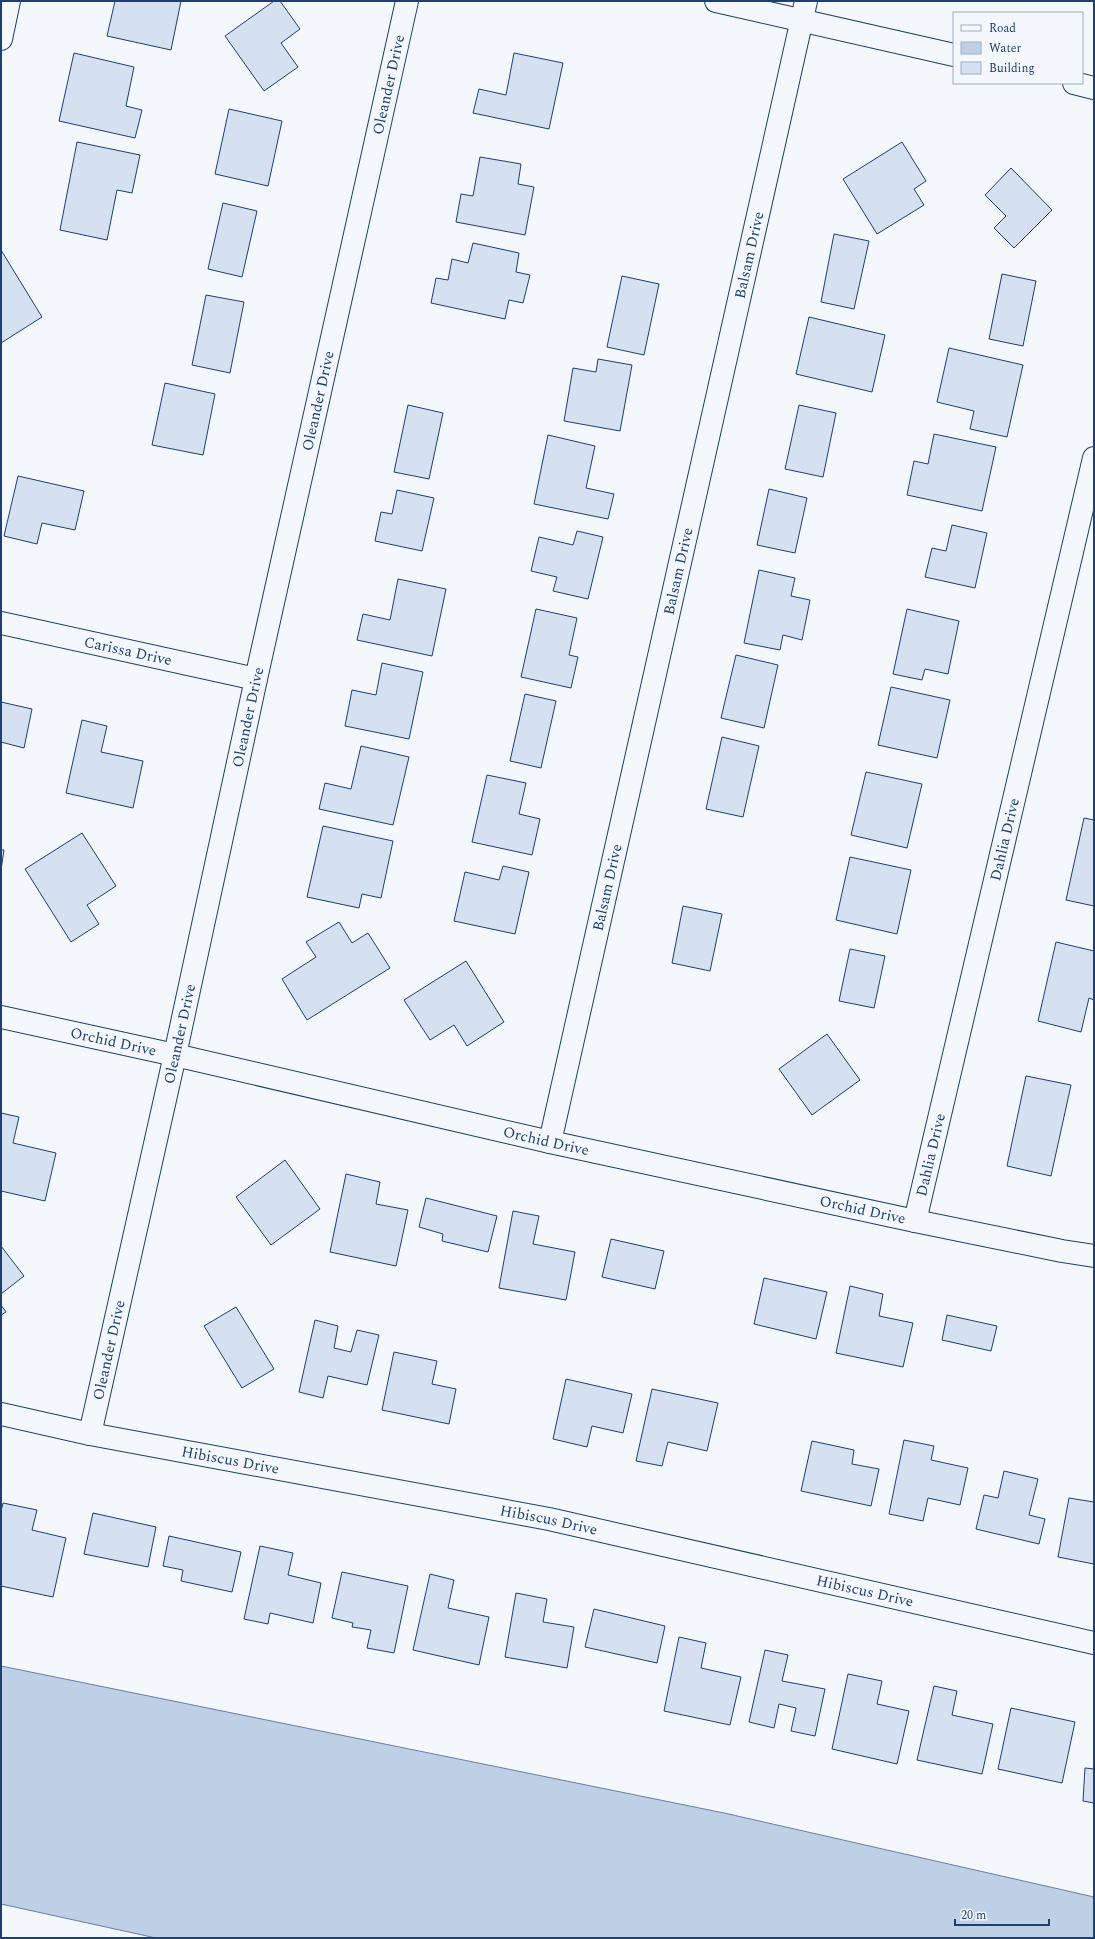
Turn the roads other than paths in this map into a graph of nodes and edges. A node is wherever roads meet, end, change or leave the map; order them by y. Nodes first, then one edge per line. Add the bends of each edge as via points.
1 (9, 1) edge
2 (407, 1) edge
3 (716, 1) edge
4 (804, 11) edge
5 (1, 39) edge
6 (953, 55) edge
7 (1078, 84) edge
8 (1094, 88) edge
9 (1094, 458) edge
10 (1, 623) edge
11 (256, 679) junction
12 (1, 1017) edge
13 (175, 1055) junction
14 (550, 1142) junction
15 (915, 1221) junction
16 (1094, 1256) edge
17 (1, 1414) edge
18 (90, 1434) junction
19 (1094, 1643) edge

1 - 5 street
2 - 11 street, Oleander Drive
3 - 4 street
4 - 6 street
4 - 14 street, Balsam Drive
7 - 8 street
9 - 15 street, Dahlia Drive
10 - 11 street, Carissa Drive
11 - 13 street, Oleander Drive
12 - 13 street, Orchid Drive
13 - 14 street, Orchid Drive
13 - 18 street, Oleander Drive
14 - 15 street, Orchid Drive
15 - 16 street, Orchid Drive
17 - 18 street, Hibiscus Drive
18 - 19 street, Hibiscus Drive via 548,1520

